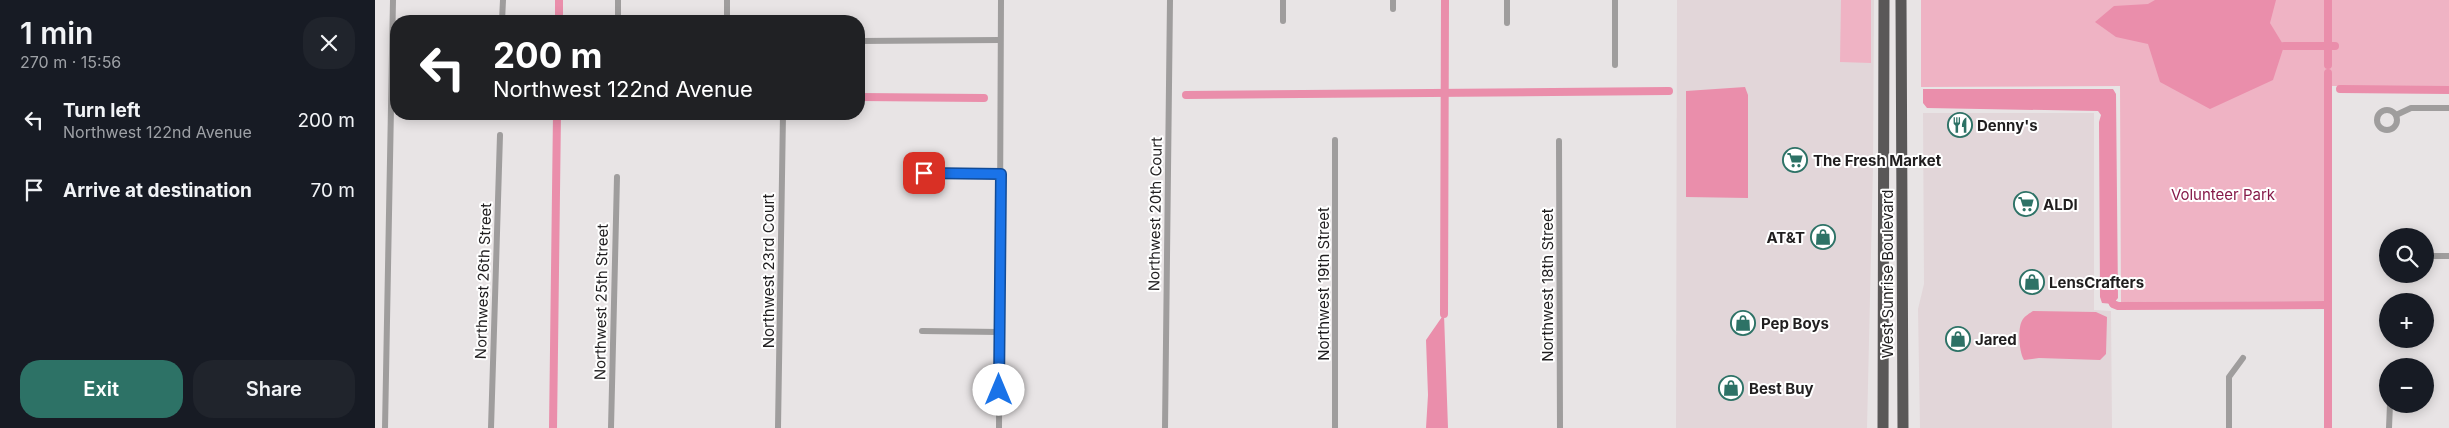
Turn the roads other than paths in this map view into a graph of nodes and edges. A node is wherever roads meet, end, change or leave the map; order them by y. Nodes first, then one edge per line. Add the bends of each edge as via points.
1 (393, 0) edge
2 (503, 0) edge
3 (618, 0) edge
4 (727, 0) edge
5 (1001, 0) edge
6 (1170, 0) edge
7 (1283, 0) edge
8 (1393, 0) edge
9 (1507, 0) edge
10 (1615, 0) edge
11 (1884, 0) edge
12 (1901, 0) edge
13 (1393, 9) dead end
14 (393, 15) edge
15 (502, 15) edge
16 (618, 15) edge
17 (727, 15) edge
18 (1283, 21) dead end
19 (1507, 23) dead end
20 (1001, 40) junction
21 (865, 41) edge
22 (1615, 65) dead end
23 (2449, 108) edge
24 (2396, 115) dead end
25 (391, 120) edge
26 (783, 120) edge
27 (500, 135) dead end
28 (1335, 140) dead end
29 (1559, 141) dead end
30 (924, 173) dead end
31 (1001, 174) junction
32 (617, 177) dead end
33 (2434, 256) edge
34 (2449, 256) edge
35 (922, 331) dead end
36 (999, 332) junction
37 (2243, 358) dead end
38 (2389, 413) edge
39 (385, 428) edge
40 (491, 428) edge
41 (611, 428) edge
42 (778, 428) edge
43 (999, 428) edge
44 (1165, 428) edge
45 (1335, 428) edge
46 (1560, 428) edge
47 (1883, 428) edge
48 (1903, 428) edge
49 (2229, 428) edge
50 (2389, 428) edge

1 - 14 street
2 - 15 street
3 - 16 street
4 - 17 street
5 - 20 street
6 - 44 street, Northwest 20th Court
7 - 18 street
8 - 13 street
9 - 19 street
10 - 22 street
11 - 47 highway, West Sunrise Boulevard
12 - 48 highway, West Sunrise Boulevard
20 - 21 street
20 - 31 street
23 - 24 street via 2411,108
25 - 39 street
26 - 42 street, Northwest 23rd Court
27 - 40 street, Northwest 26th Street
28 - 45 street, Northwest 19th Street
29 - 46 street, Northwest 18th Street
30 - 31 street
31 - 36 street
32 - 41 street, Northwest 25th Street
33 - 34 street
35 - 36 street
36 - 43 street
37 - 49 street via 2229,377
38 - 50 street

